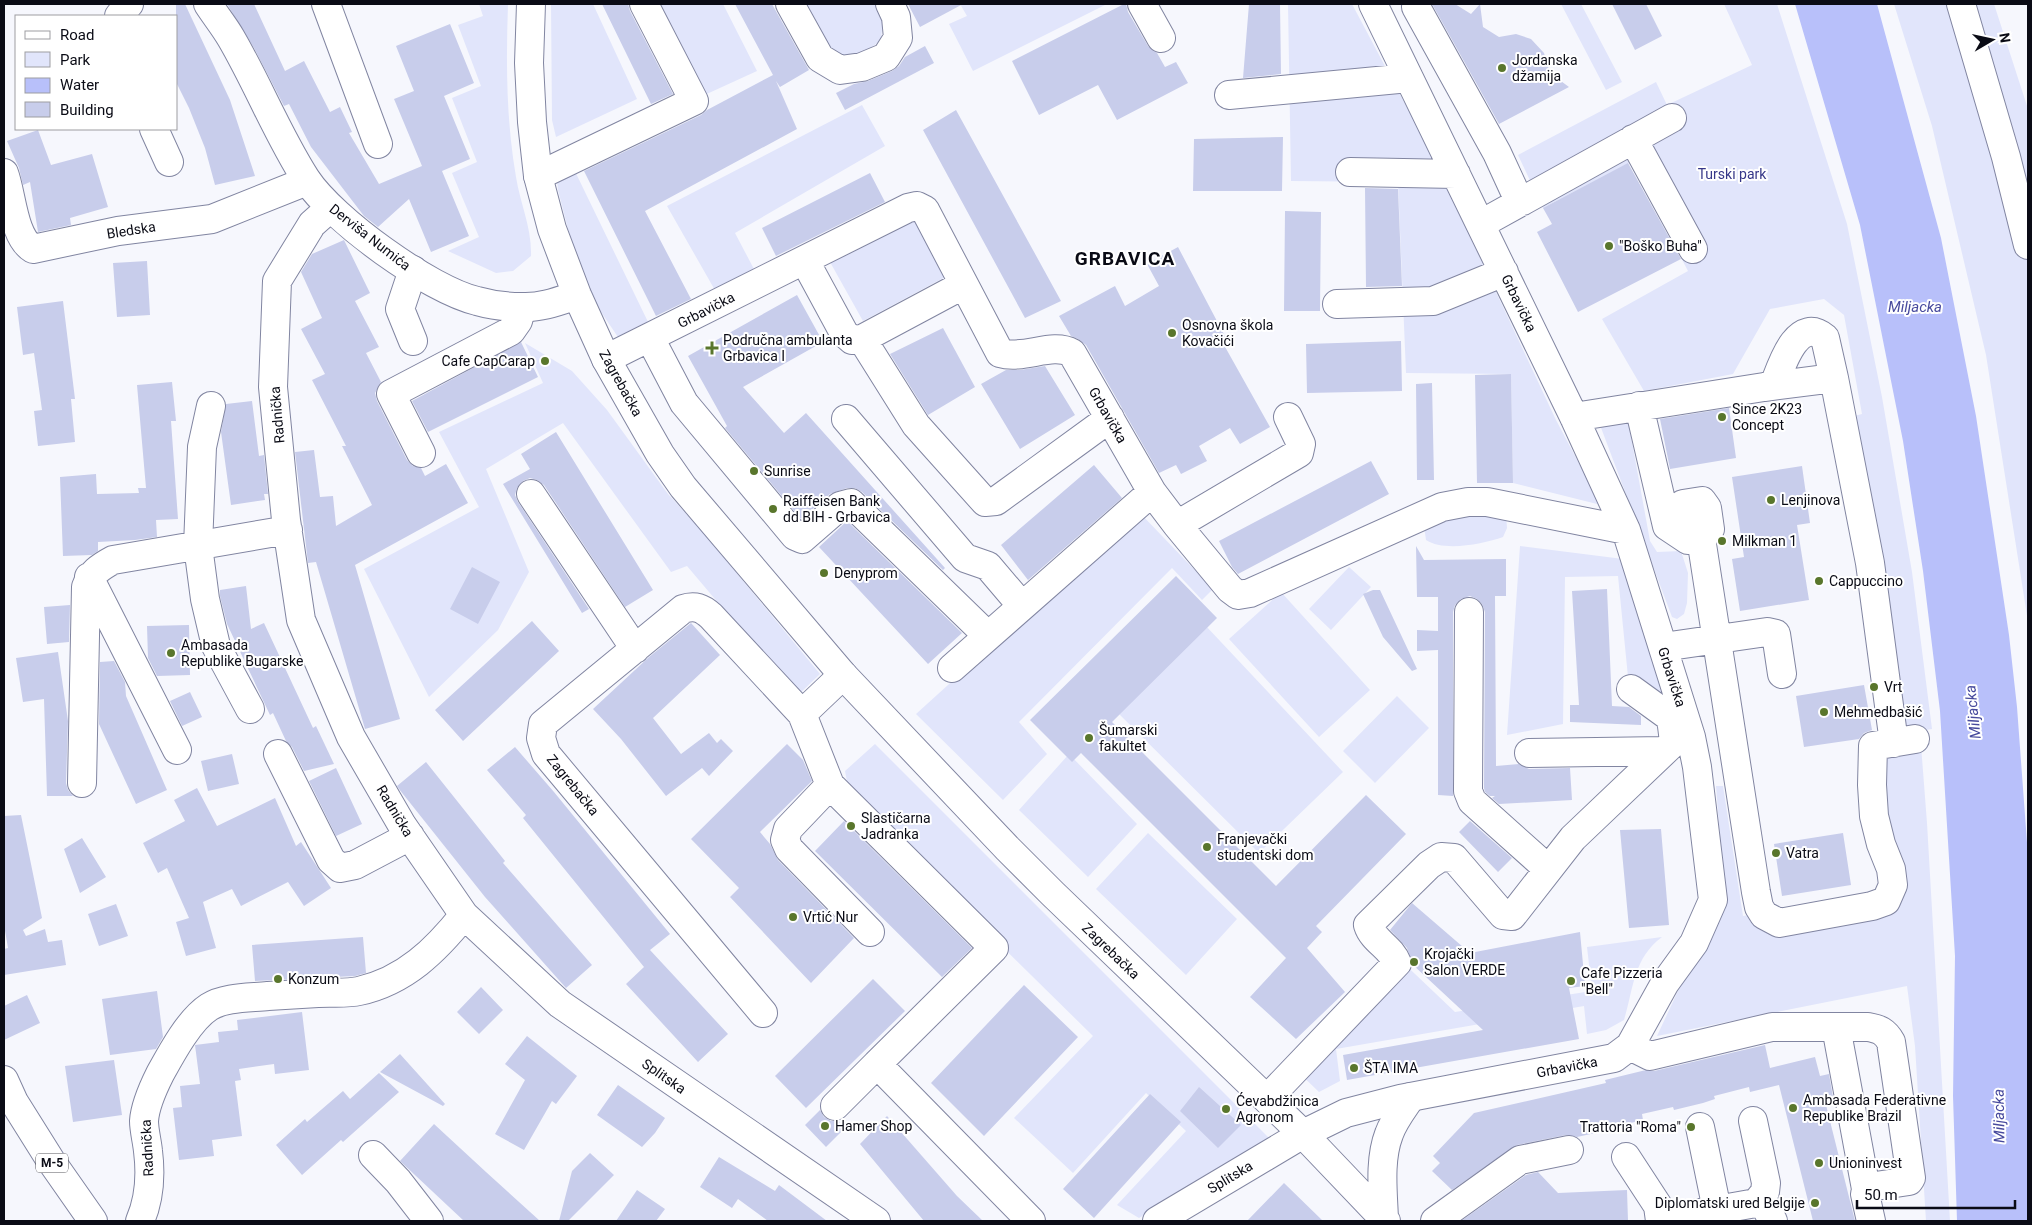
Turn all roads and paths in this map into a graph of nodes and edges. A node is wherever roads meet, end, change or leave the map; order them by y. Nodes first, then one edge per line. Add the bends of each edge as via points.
1 (129, 4) edge
2 (208, 4) edge
3 (326, 4) edge
4 (531, 4) edge
5 (644, 4) edge
6 (790, 4) edge
7 (890, 4) edge
8 (1142, 4) edge
9 (1372, 4) edge
10 (1961, 4) edge
11 (1416, 7) dead end
12 (120, 15) edge
13 (1161, 38) dead end
14 (1409, 78) junction
15 (1229, 95) dead end
16 (1672, 118) dead end
17 (154, 130) edge
18 (1634, 139) junction
19 (378, 144) dead end
20 (169, 162) dead end
21 (1350, 172) dead end
22 (4, 173) edge
23 (1456, 174) junction
24 (538, 176) junction
25 (307, 181) junction
26 (1522, 201) junction
27 (330, 208) junction
28 (1481, 224) junction
29 (2028, 245) edge
30 (1693, 249) dead end
31 (805, 261) junction
32 (413, 270) junction
33 (1504, 272) junction
34 (963, 285) junction
35 (578, 295) junction
36 (1338, 304) dead end
37 (522, 307) junction
38 (650, 338) junction
39 (862, 339) junction
40 (413, 341) dead end
41 (606, 359) junction
42 (1834, 378) junction
43 (1774, 385) junction
44 (211, 406) dead end
45 (1639, 406) junction
46 (1288, 417) dead end
47 (1574, 417) junction
48 (1110, 418) junction
49 (846, 419) dead end
50 (421, 454) dead end
51 (1152, 492) junction
52 (531, 494) dead end
53 (1177, 525) junction
54 (288, 530) junction
55 (1626, 530) junction
56 (198, 546) junction
57 (89, 577) junction
58 (1022, 606) junction
59 (1469, 612) dead end
60 (988, 636) junction
61 (1716, 638) junction
62 (1663, 647) junction
63 (635, 649) junction
64 (952, 668) dead end
65 (1782, 674) dead end
66 (842, 675) junction
67 (1631, 689) dead end
68 (250, 709) dead end
69 (802, 714) junction
70 (1676, 743) junction
71 (177, 750) dead end
72 (1529, 753) dead end
73 (278, 754) dead end
74 (1736, 762) junction
75 (1697, 768) junction
76 (82, 783) dead end
77 (830, 785) junction
78 (410, 836) junction
79 (1548, 870) junction
80 (464, 915) junction
81 (870, 932) dead end
82 (763, 1013) dead end
83 (1836, 1027) junction
84 (1630, 1046) junction
85 (877, 1064) junction
86 (9, 1091) edge
87 (1411, 1097) junction
88 (1267, 1099) junction
89 (835, 1106) dead end
90 (1753, 1121) dead end
91 (1700, 1127) dead end
92 (1303, 1134) junction
93 (1569, 1150) dead end
94 (373, 1155) dead end
95 (1626, 1157) dead end
96 (1866, 1189) junction
97 (1717, 1210) junction
98 (1764, 1212) edge
99 (1385, 1220) edge
100 (93, 1221) edge
101 (140, 1221) edge
102 (429, 1221) edge
103 (876, 1221) edge
104 (1031, 1221) edge
105 (1157, 1221) edge
106 (1435, 1221) edge
107 (1660, 1221) edge
108 (1871, 1221) edge

1 - 12 street
2 - 25 street, Derviša Numića via 231,38
3 - 19 street
4 - 24 street via 530,97
5 - 24 street via 694,101
6 - 7 street via 820,58 840,70 862,67 886,57 898,38 896,17
8 - 13 street
9 - 14 street, Grbavička
10 - 29 street
11 - 26 street
14 - 15 street
14 - 23 street, Grbavička
16 - 18 street
17 - 20 street
18 - 26 street
18 - 30 street
21 - 23 street
22 - 25 street, Bledska via 19,232 25,244 33,249 118,231 212,219
23 - 28 street, Grbavička
24 - 35 street via 552,229
25 - 27 street, Derviša Numića
26 - 28 street
27 - 32 street, Derviša Numića via 386,253
27 - 54 street, Radnička via 312,224 276,281 273,387
28 - 33 street, Grbavička
31 - 34 street, Grbavička via 917,206 925,210
31 - 38 street, Grbavička
31 - 39 street via 844,333 852,340
32 - 37 street, Derviša Numića via 447,290 476,301
32 - 40 street via 400,309
33 - 36 street via 1433,301
33 - 47 street, Grbavička
34 - 39 street
34 - 48 street, Grbavička via 1000,353 1011,356 1063,348 1072,353
35 - 37 street, Derviša Numića via 539,307
35 - 41 street, Zagrebačka
37 - 50 street via 511,331 391,394
38 - 41 street, Grbavička
38 - 60 street via 684,403 796,536 802,538 840,506 852,503
39 - 48 street via 916,426 985,502 996,501
41 - 66 street, Zagrebačka via 660,454 683,487
42 - 43 street
42 - 43 street via 1825,338 1813,331 1804,333 1789,347
42 - 74 street via 1904,741 1873,746 1874,816 1891,869 1892,885 1886,901 1779,923 1764,915 1759,907
43 - 45 street
44 - 56 street via 202,447
45 - 47 street
45 - 61 street via 1667,526 1695,539
46 - 53 street via 1301,444 1299,453
47 - 55 street, Grbavička
48 - 51 street, Grbavička
49 - 58 street via 965,558 988,566
51 - 53 street, Grbavička
51 - 58 street
52 - 63 street
53 - 55 street, Grbavička via 1238,596 1250,594 1442,507 1468,502 1495,503
54 - 56 street
54 - 78 street, Radnička via 302,620 351,737
55 - 62 street, Grbavička
56 - 57 street via 112,560
56 - 68 street via 216,646
57 - 71 street
57 - 76 street via 86,587
58 - 60 street
59 - 79 street via 1468,791 1472,801
60 - 64 street
61 - 62 street
61 - 65 street via 1767,632 1776,634
61 - 74 street
62 - 70 street, Grbavička
63 - 69 street, Zagrebačka via 684,609 698,607 711,616
63 - 82 street, Zagrebačka via 544,724 542,746
66 - 69 street
66 - 88 street, Zagrebačka via 1052,894
67 - 70 street via 1671,718
69 - 77 street, Zagrebačka
70 - 72 street
70 - 75 street, Grbavička
70 - 79 street via 1573,838
73 - 78 street via 331,860 340,868 356,865
74 - 75 street
75 - 84 street, Grbavička via 1713,900 1694,943 1665,983
77 - 81 street via 788,830 785,840 789,849
77 - 85 street, Zagrebačka via 994,948
78 - 80 street, Radnička
79 - 88 street via 1512,916 1503,914 1454,858 1441,857 1429,865 1368,926 1370,933 1394,955 1397,963
80 - 101 street, Radnička via 446,938 414,968 377,986 359,992 231,1000 202,1012 161,1072 146,1109 148,1198
80 - 103 street, Splitska via 560,1004
83 - 84 street via 1772,1027 1650,1056
83 - 96 street
83 - 96 street via 1878,1029 1886,1033 1891,1042 1911,1178
84 - 87 street, Grbavička via 1614,1058
85 - 89 street, Zagrebačka
85 - 104 street
86 - 100 street, M-5 via 50,1161
87 - 92 street, Grbavička via 1346,1113
87 - 99 street via 1388,1136 1383,1172
88 - 92 street, Zagrebačka
90 - 98 street via 1766,1183
91 - 97 street
92 - 99 street, Zagrebačka
92 - 105 street, Splitska
93 - 106 street via 1520,1160
94 - 102 street
95 - 107 street via 1658,1206
96 - 108 street
97 - 98 street
97 - 107 street

